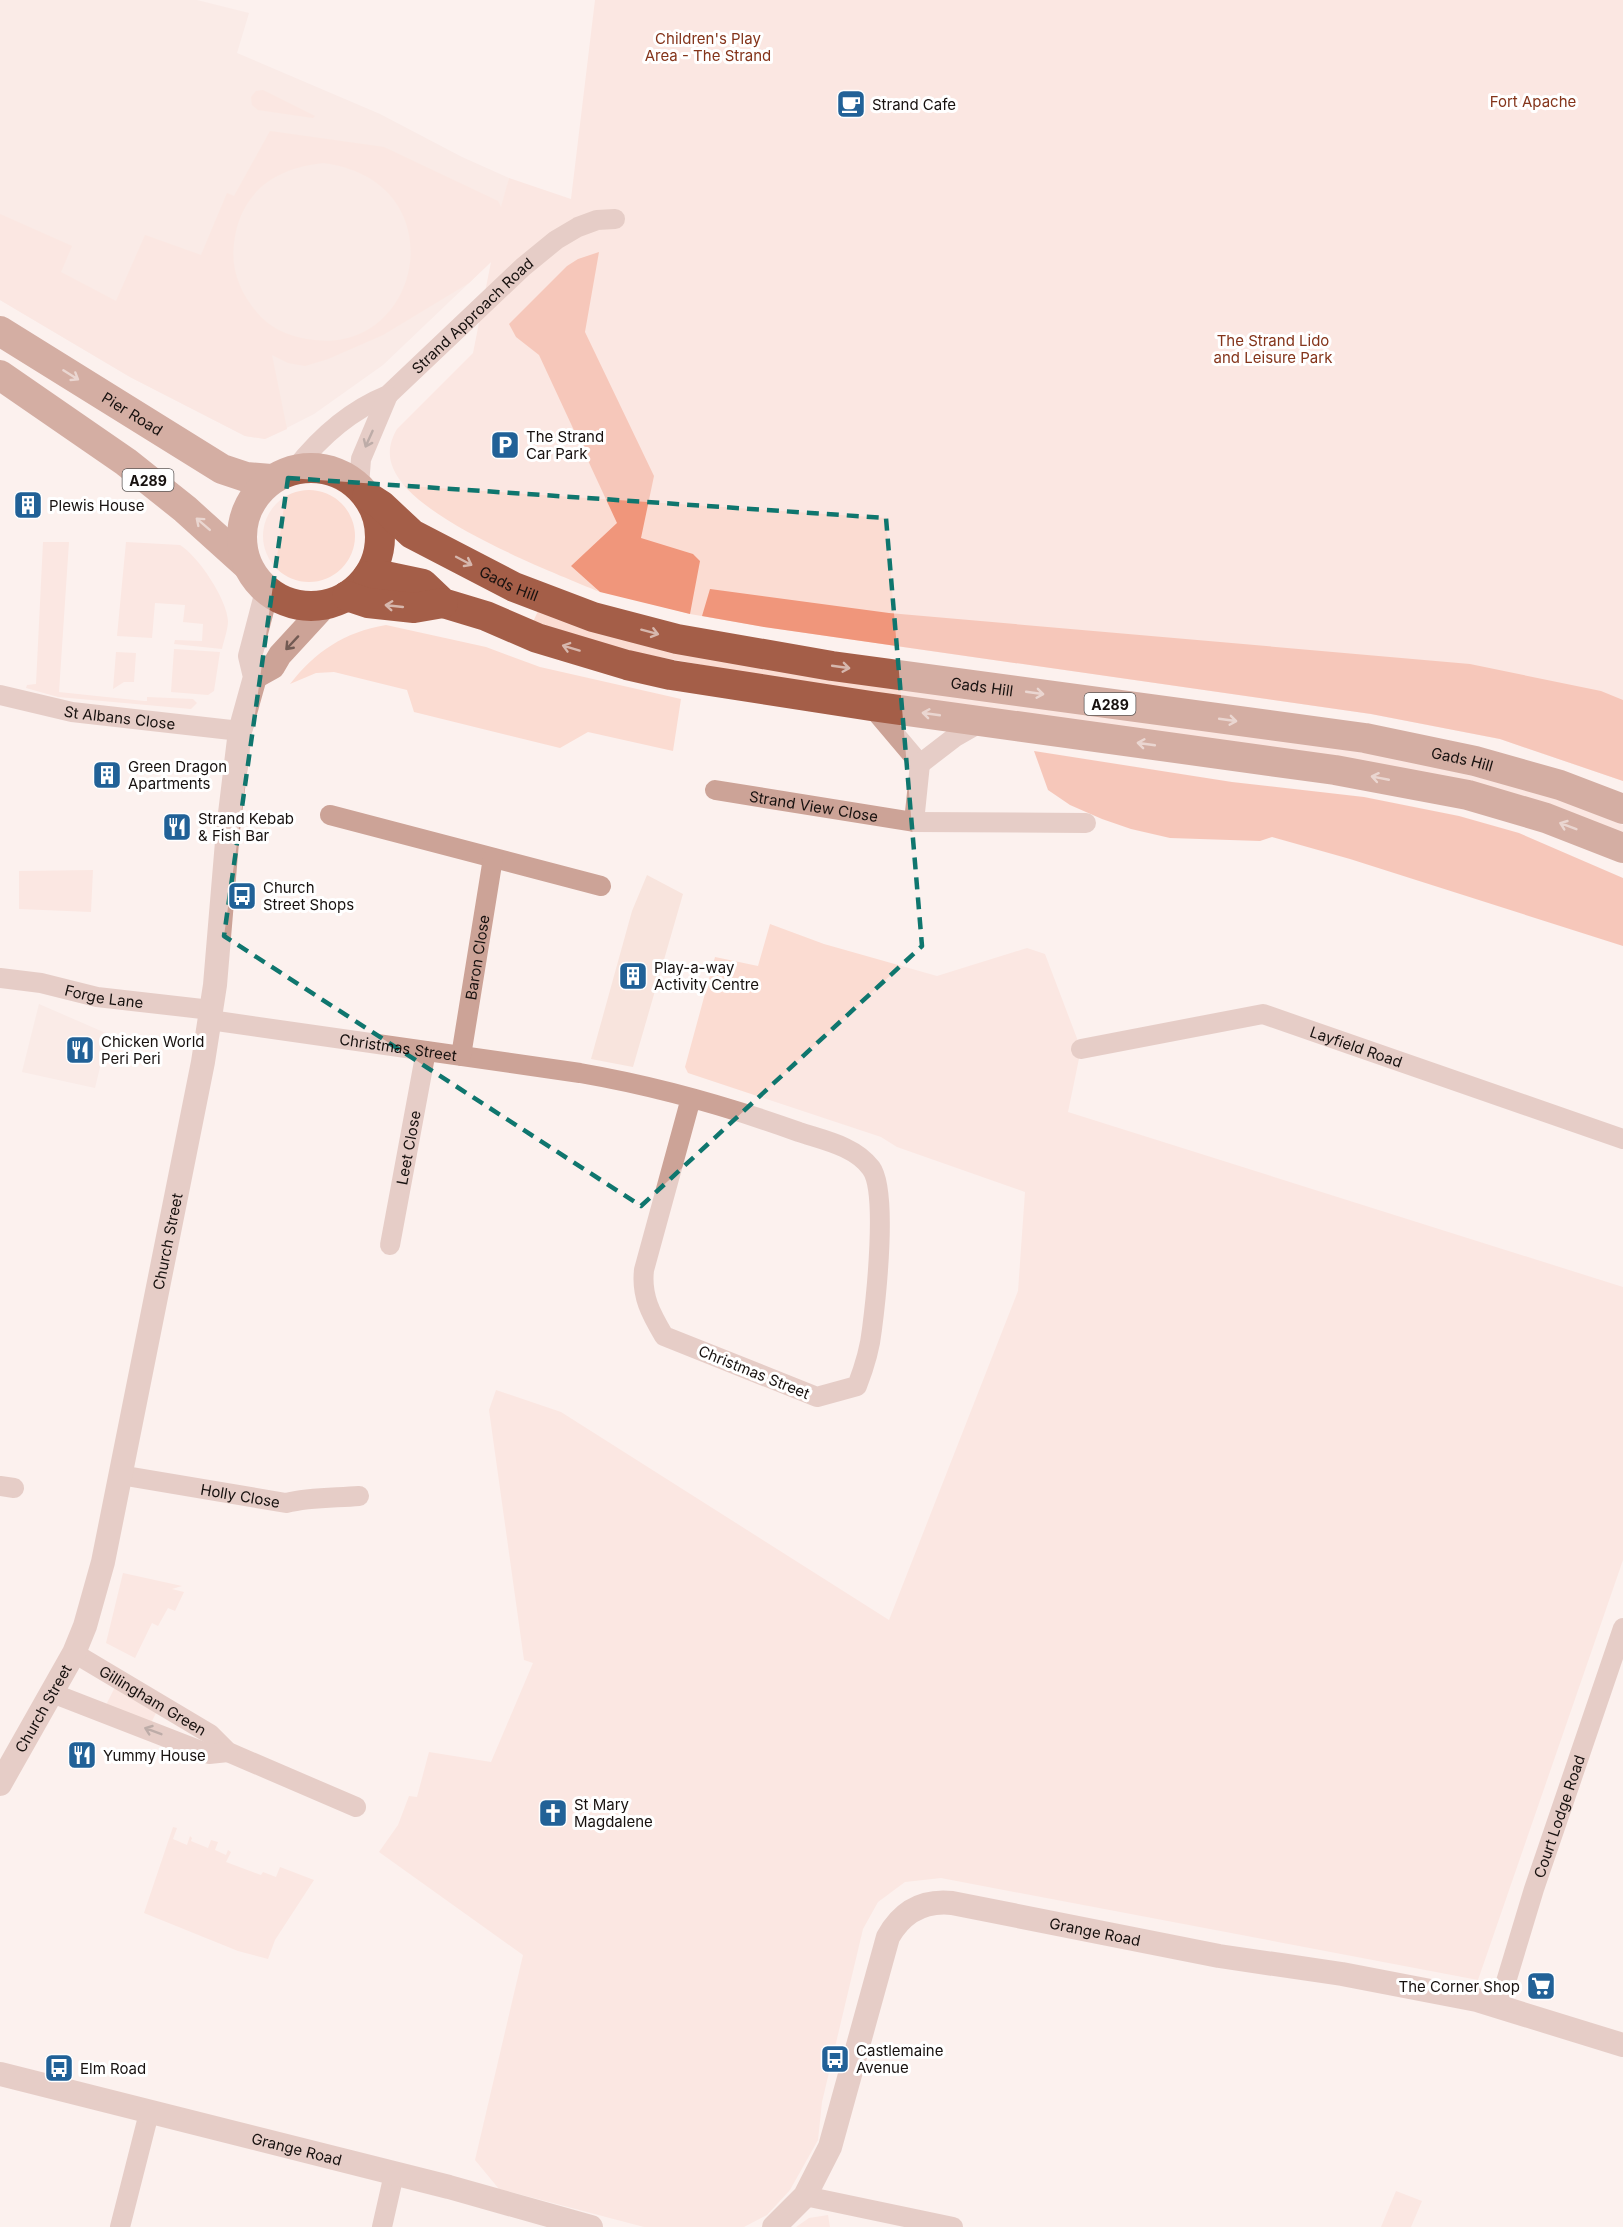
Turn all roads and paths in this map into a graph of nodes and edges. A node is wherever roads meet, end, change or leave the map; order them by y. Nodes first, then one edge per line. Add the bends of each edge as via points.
1 (615, 219) dead end
2 (0, 331) edge
3 (0, 375) edge
4 (388, 395) junction
5 (283, 474) junction
6 (363, 491) junction
7 (246, 564) junction
8 (368, 576) junction
9 (267, 591) junction
10 (337, 600) junction
11 (443, 603) junction
12 (255, 677) junction
13 (0, 695) edge
14 (871, 706) junction
15 (982, 722) junction
16 (240, 731) junction
17 (920, 764) junction
18 (715, 790) dead end
19 (1623, 809) edge
20 (330, 815) dead end
21 (914, 822) junction
22 (1086, 823) dead end
23 (1623, 848) edge
24 (493, 858) junction
25 (601, 886) dead end
26 (0, 978) edge
27 (211, 1015) junction
28 (1081, 1049) dead end
29 (426, 1051) junction
30 (461, 1056) junction
31 (691, 1098) junction
32 (1623, 1139) edge
33 (390, 1245) dead end
34 (120, 1475) junction
35 (359, 1496) dead end
36 (1623, 1628) edge
37 (74, 1653) junction
38 (52, 1693) junction
39 (228, 1752) junction
40 (0, 1784) edge
41 (356, 1807) dead end
42 (1499, 2005) junction
43 (1623, 2045) edge
44 (0, 2074) edge
45 (149, 2113) junction
46 (394, 2174) junction
47 (805, 2196) junction
48 (120, 2227) edge
49 (382, 2227) edge
50 (591, 2227) edge
51 (774, 2227) edge
52 (953, 2227) edge

1 - 4 street, Strand Approach Road via 597,219 556,240
2 -> 5 main road, Pier Road / A289 via 222,469 246,477
7 -> 3 main road, A289 via 126,462
4 - 5 street, Strand Approach Road via 365,405
4 -> 6 street, Strand Approach Road via 361,459
5 - 6 main road, A289 via 318,468 340,474
5 - 7 main road, A289 via 250,502 241,533
6 - 8 main road via 378,519 380,544
6 -> 19 main road, Gads Hill / A289 via 412,534 514,587 593,617 677,639 832,666 1365,738 1475,761 1560,785
7 - 9 main road, A289
8 - 10 main road via 359,587
8 - 11 main road, A289 via 423,584
9 - 10 main road, A289 via 306,606
9 - 12 street, Church Street via 250,656
11 -> 10 main road via 414,608
10 -> 12 street via 280,655 273,667
14 -> 11 main road, A289 via 627,665 537,638
12 - 16 street, Church Street
13 - 16 street, St Albans Close via 72,712
15 -> 14 main road, A289
14 - 17 street
15 - 17 street
23 -> 15 main road, A289 via 1546,818 1468,795 1335,770
16 - 27 street, Church Street
17 - 21 street
18 - 21 street, Strand View Close
20 - 24 street
21 - 22 street, Strand View Close
24 - 25 street
24 - 30 street, Baron Close
26 - 27 street, Forge Lane
27 - 29 street, Christmas Street
27 - 34 street, Church Street
28 - 32 street, Layfield Road via 1263,1014
29 - 30 street, Christmas Street
29 - 33 street, Leet Close
30 - 31 street, Christmas Street via 631,1082
31 - 31 street, Christmas Street via 644,1270 642,1288 655,1321 664,1336 817,1397 857,1386 872,1330 880,1224 879,1186 872,1169 840,1146
34 - 35 street, Holly Close via 286,1503 304,1498
34 - 37 street, Church Street via 103,1562
36 - 42 street, Court Lodge Road
37 - 38 street, Church Street
37 - 39 street, Gillingham Green via 210,1734
39 -> 38 street, Gillingham Green via 209,1754
38 - 40 street, Church Street
39 - 41 street, Gillingham Green
42 - 43 street, Grange Road
42 - 47 street, Grange Road via 1342,1974 1199,1953 952,1903 923,1905 899,1920 887,1940 830,2147
44 - 45 street, Grange Road
45 - 46 street, Grange Road
45 - 48 street
46 - 49 street
46 - 50 street, Grange Road
47 - 51 street, Grange Road
47 - 52 street

